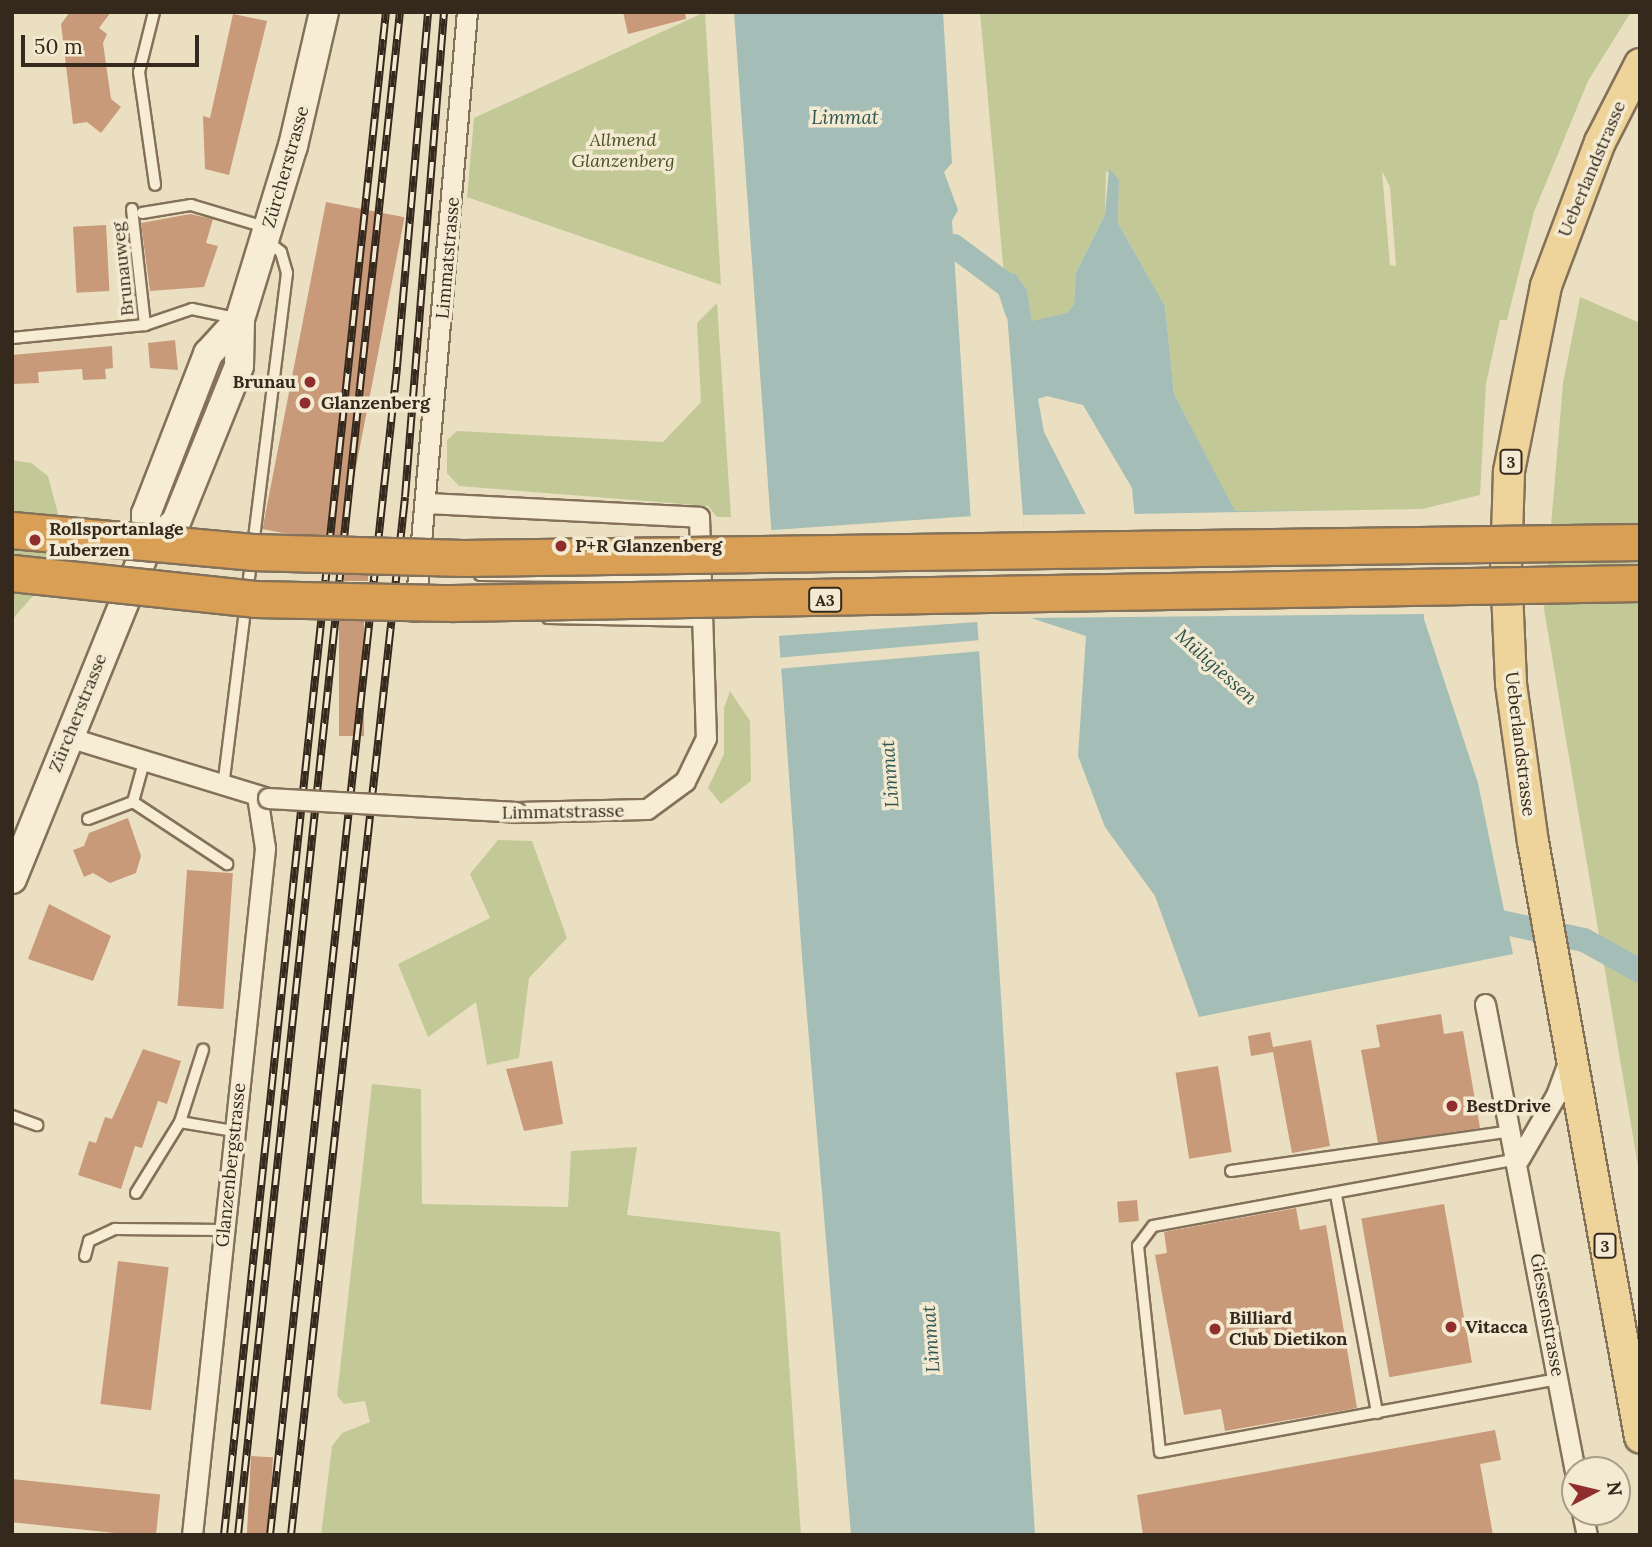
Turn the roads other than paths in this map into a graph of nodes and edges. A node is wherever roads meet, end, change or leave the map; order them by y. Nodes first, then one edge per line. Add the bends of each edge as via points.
1 (154, 12) edge
2 (324, 12) edge
3 (467, 12) edge
4 (1640, 64) edge
5 (155, 185) dead end
6 (267, 234) junction
7 (240, 319) junction
8 (145, 325) junction
9 (12, 338) edge
10 (427, 503) junction
11 (12, 530) edge
12 (1640, 542) edge
13 (12, 573) edge
14 (461, 575) dead end
15 (700, 577) junction
16 (1640, 583) edge
17 (415, 616) joint
18 (465, 617) dead end
19 (529, 618) dead end
20 (701, 621) junction
21 (68, 737) junction
22 (144, 762) junction
23 (223, 787) junction
24 (262, 797) junction
25 (133, 802) junction
26 (88, 819) dead end
27 (227, 864) dead end
28 (12, 878) edge
29 (1485, 1004) dead end
30 (204, 1050) dead end
31 (1570, 1056) junction
32 (12, 1116) edge
33 (180, 1122) junction
34 (37, 1125) dead end
35 (234, 1131) junction
36 (1512, 1131) junction
37 (1519, 1159) junction
38 (1231, 1171) dead end
39 (136, 1194) dead end
40 (1336, 1195) junction
41 (224, 1230) junction
42 (85, 1256) dead end
43 (1558, 1379) junction
44 (1377, 1413) junction
45 (1640, 1437) edge
46 (1572, 1456) edge
47 (192, 1535) edge

1 - 5 lane via 139,72
2 - 6 main road, Zürcherstrasse
3 - 10 street, Limmatstrasse
4 - 31 main road, Ueberlandstrasse / 3 via 1600,142 1546,286 1509,472 1511,684
6 - 7 main road, Zürcherstrasse
6 - 8 lane, Brunauweg via 191,205 137,211
6 - 23 lane via 281,252 287,273
7 - 8 lane via 192,309
7 - 21 main road, Zürcherstrasse via 208,354 146,513 146,549
8 - 9 lane
10 - 15 street, Limmatstrasse via 699,517
10 - 17 street, Limmatstrasse via 427,575
11 - 12 highway, bridge via 252,552 463,558
13 - 16 highway, A3, bridge via 255,599 465,603
14 - 15 lane
15 - 20 street, Limmatstrasse
17 - 18 lane
19 - 20 lane
20 - 24 street, Limmatstrasse, bridge via 706,738 685,781 667,799 628,812 516,813
21 - 22 street, Limmatstrasse
21 - 28 main road, Zürcherstrasse
22 - 23 street, Limmatstrasse
22 - 25 lane
23 - 24 street, Limmatstrasse
24 - 35 street, Glanzenbergstrasse via 265,848
25 - 26 lane
25 - 27 lane
29 - 36 street, Giessenstrasse
30 - 33 lane
31 - 37 street via 1556,1095
31 - 45 main road, Ueberlandstrasse / 3
32 - 34 lane
33 - 35 lane
33 - 39 lane
35 - 41 street, Glanzenbergstrasse
36 - 37 street, Giessenstrasse
36 - 38 lane
37 - 40 lane
37 - 43 street, Giessenstrasse
40 - 44 lane
40 - 44 lane via 1153,1226 1138,1245 1160,1452
41 - 42 lane via 115,1229 89,1241
41 - 47 street, Glanzenbergstrasse
43 - 44 lane
43 - 46 street, Giessenstrasse

